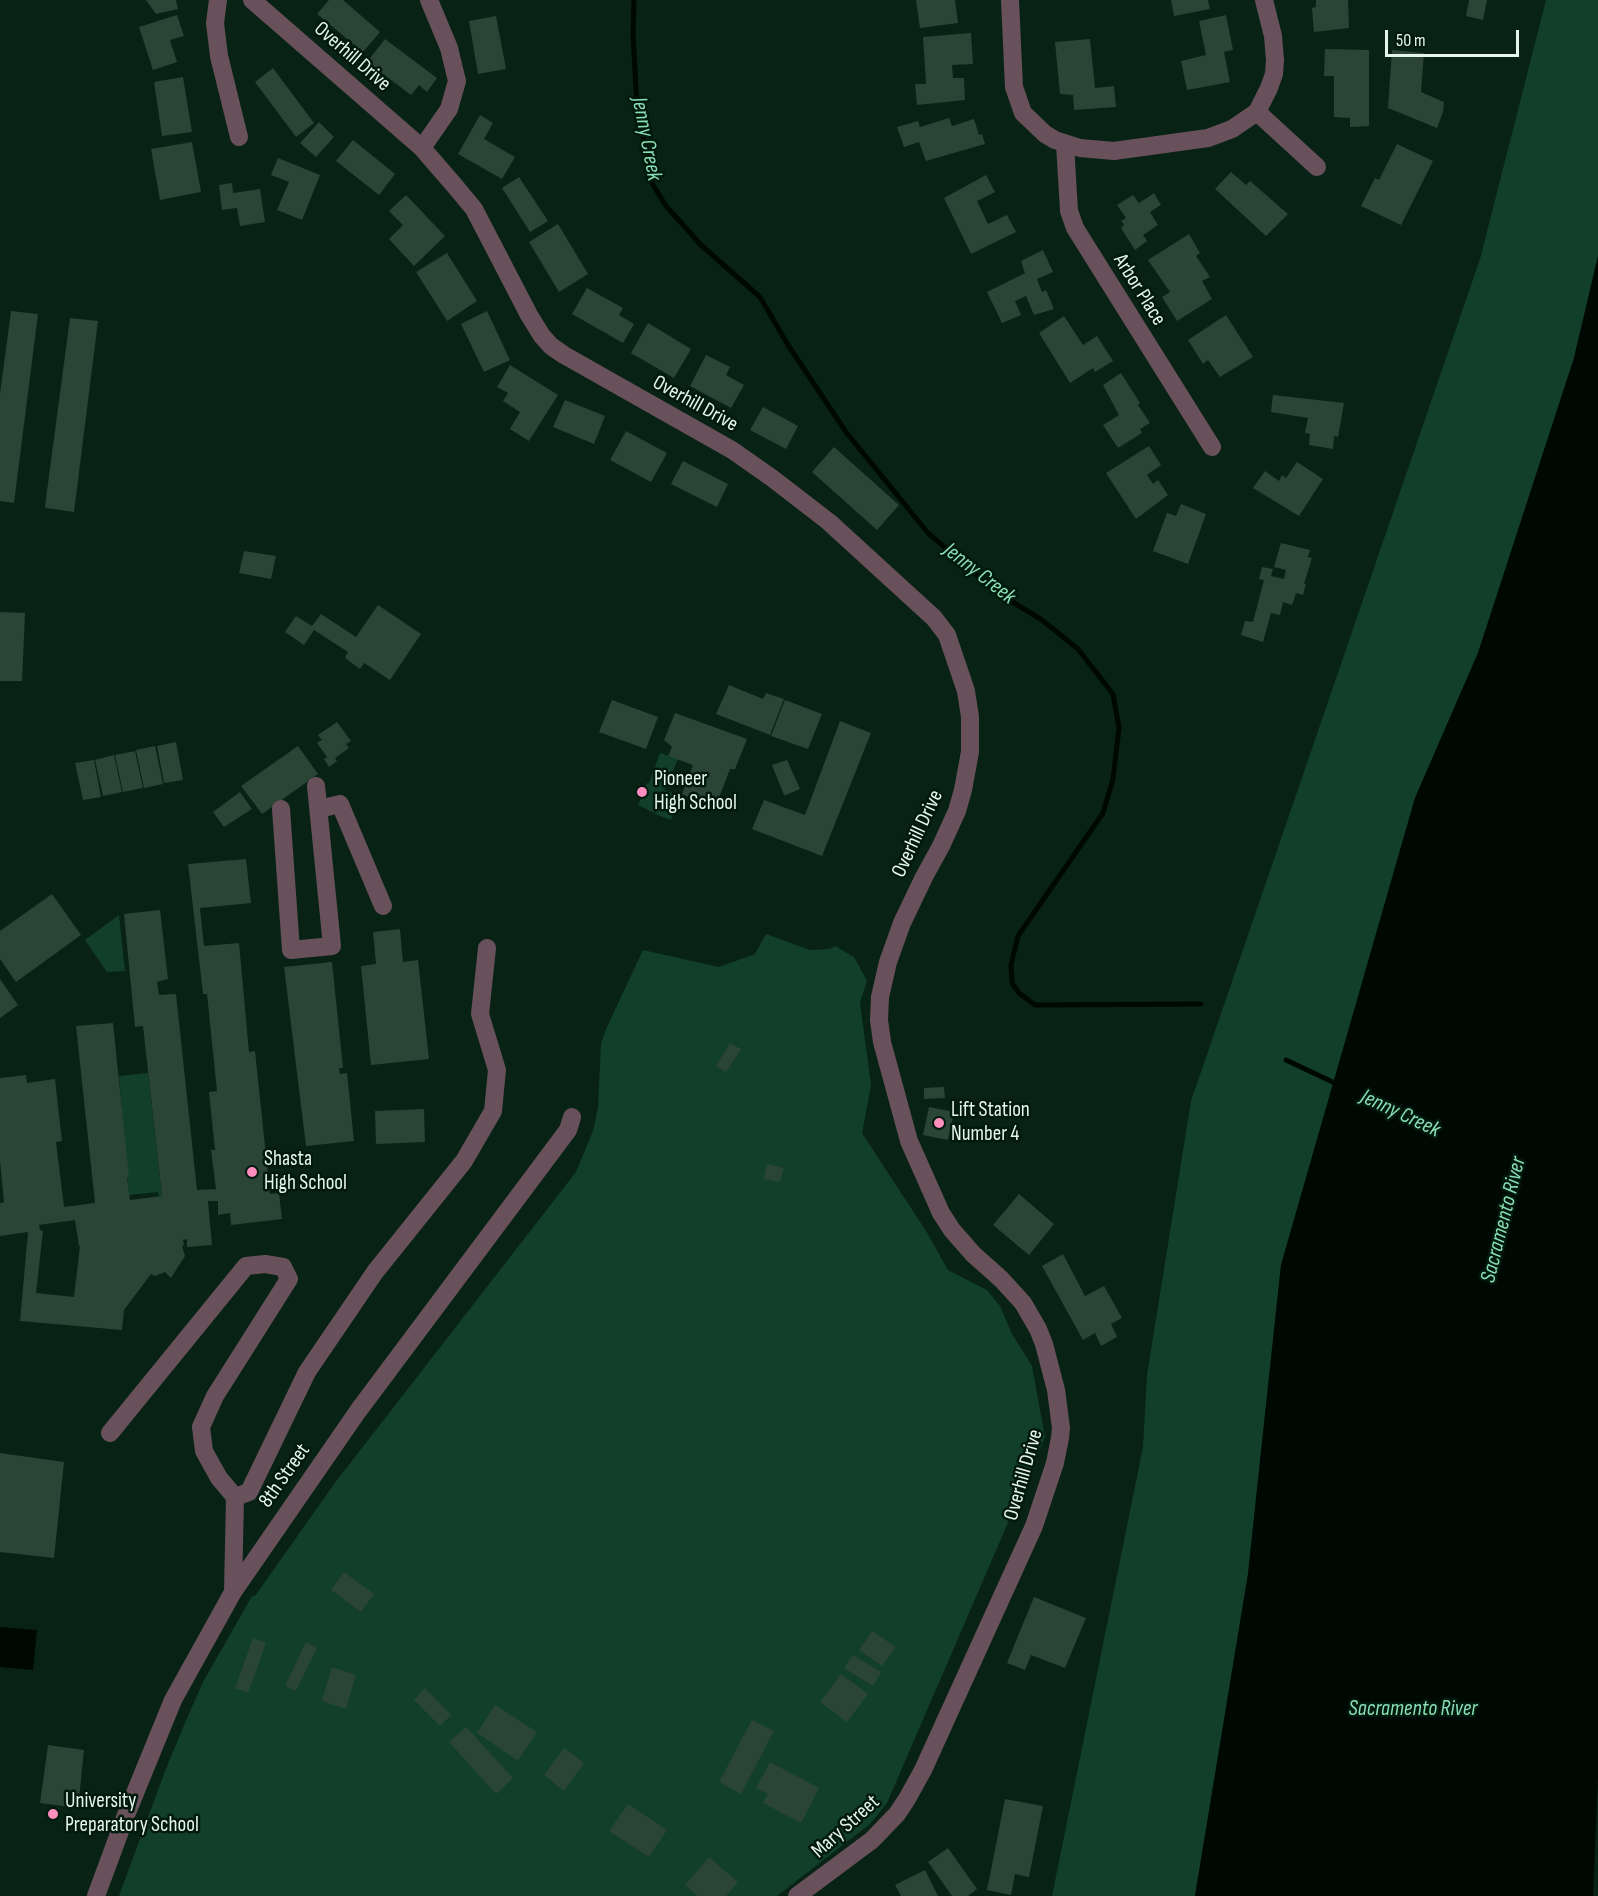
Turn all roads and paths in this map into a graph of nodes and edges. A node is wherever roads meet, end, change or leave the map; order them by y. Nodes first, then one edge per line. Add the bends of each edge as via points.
1 (218, 0) edge
2 (252, 0) edge
3 (429, 0) edge
4 (1010, 0) edge
5 (1264, 0) edge
6 (1257, 112) junction
7 (239, 137) dead end
8 (1065, 144) junction
9 (422, 148) junction
10 (1317, 167) dead end
11 (1212, 447) dead end
12 (316, 786) dead end
13 (281, 809) dead end
14 (319, 809) junction
15 (382, 906) dead end
16 (487, 948) dead end
17 (572, 1117) dead end
18 (110, 1433) dead end
19 (235, 1497) junction
20 (233, 1592) junction
21 (916, 1783) joint
22 (96, 1896) edge
23 (797, 1896) edge

1 - 7 street via 215,23 219,56
2 - 9 street, Overhill Drive
3 - 9 street via 449,48 457,81 449,109
4 - 8 street via 1017,99 1035,126
5 - 6 street via 1274,36 1275,60 1274,74
6 - 8 street via 1232,129 1208,138 1114,151
6 - 10 street
8 - 11 street, Arbor Place via 1069,211 1075,228
9 - 21 street, Overhill Drive via 474,209 529,315 551,346 732,450 829,522 934,618 947,634 961,674 970,717 968,770 957,811 902,923 888,962 879,1020 909,1141 941,1213 973,1254 1023,1303 1038,1329 1053,1374 1061,1428 1055,1463 1034,1526
12 - 14 street
13 - 14 street via 291,950 332,946
14 - 15 street via 340,804
16 - 19 street via 480,1014 497,1070 493,1111 464,1161 375,1272 307,1372 249,1492
17 - 20 street, 8th Street via 568,1130 358,1411
18 - 19 street via 246,1266 265,1264 283,1268 289,1279 215,1396 201,1427 204,1451
19 - 20 street
20 - 22 street, 8th Street via 173,1700
21 - 23 street, Mary Street via 882,1831

